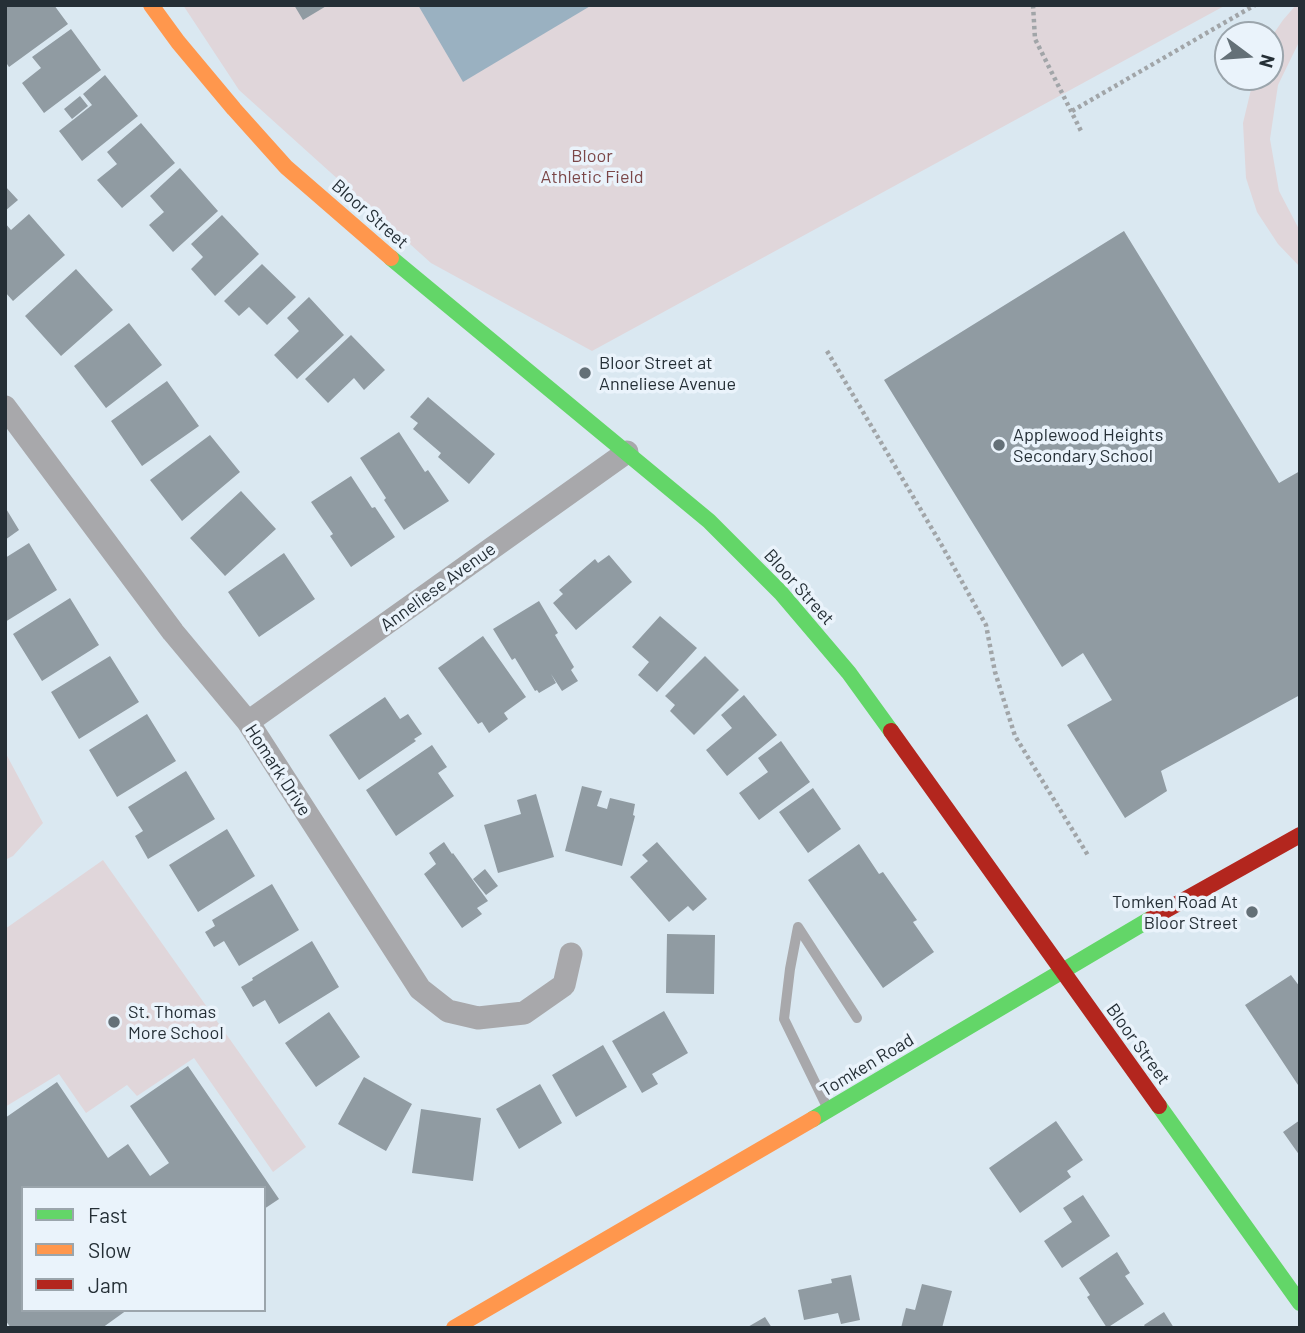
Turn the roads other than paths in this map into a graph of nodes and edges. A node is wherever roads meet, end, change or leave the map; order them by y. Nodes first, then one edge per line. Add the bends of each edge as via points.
1 (151, 5) edge
2 (5, 408) edge
3 (627, 452) junction
4 (248, 722) junction
5 (1300, 835) edge
6 (571, 954) dead end
7 (1062, 971) junction
8 (857, 1018) dead end
9 (829, 1110) junction
10 (1300, 1303) edge
11 (454, 1328) edge

1 - 3 street, Bloor Street via 233,109 286,167
2 - 4 street, Homark Drive via 173,632
3 - 4 street, Anneliese Avenue
3 - 7 street, Bloor Street via 709,521 781,593 849,673
4 - 6 street, Homark Drive via 420,989 448,1011 478,1018 524,1013 565,985
5 - 7 street, Tomken Road
7 - 9 street, Tomken Road
7 - 10 street, Bloor Street
8 - 9 lane via 798,927 784,1019
9 - 11 street, Tomken Road

